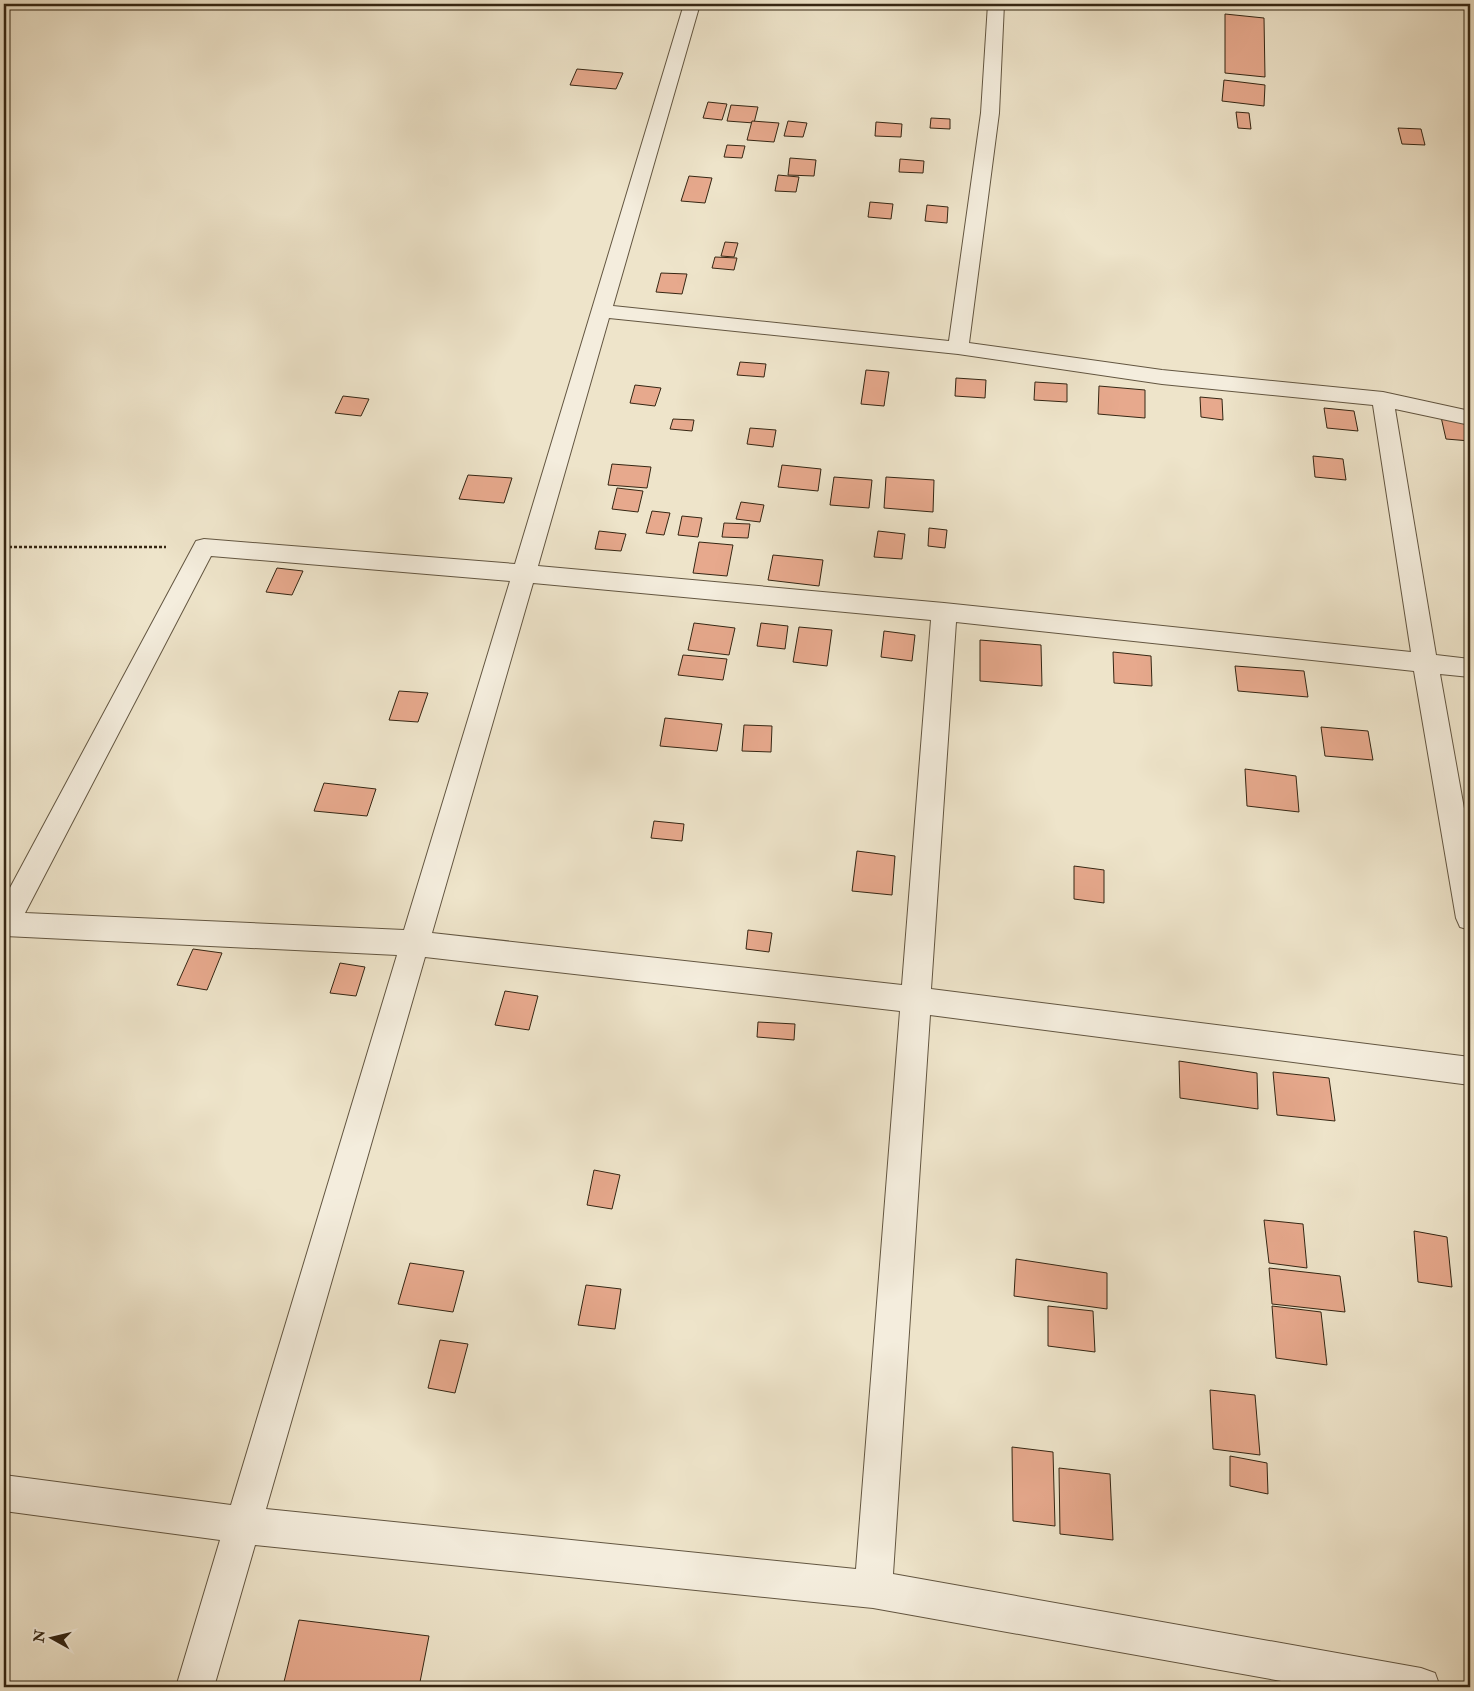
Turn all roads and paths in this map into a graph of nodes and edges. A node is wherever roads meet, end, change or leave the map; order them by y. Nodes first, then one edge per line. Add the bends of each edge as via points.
1 (692, 4) edge
2 (996, 4) edge
3 (601, 311) junction
4 (958, 348) junction
5 (1383, 399) junction
6 (1470, 418) edge
7 (4, 546) edge
8 (204, 547) junction
9 (525, 572) junction
10 (944, 612) junction
11 (1425, 663) junction
12 (1470, 668) edge
13 (1470, 918) edge
14 (415, 943) junction
15 (916, 1000) junction
16 (1470, 1071) edge
17 (4, 1493) edge
18 (243, 1525) junction
19 (873, 1589) junction
20 (195, 1687) edge
21 (1421, 1687) edge

1 - 3 street
2 - 4 street via 990,113
3 - 4 street
3 - 9 street
4 - 5 street via 1162,377
5 - 6 street
5 - 11 street
7 - 8 path
8 - 9 street
8 - 14 street via 5,924
9 - 10 street
9 - 14 street
10 - 11 street
10 - 15 street
11 - 12 street
11 - 13 street
14 - 15 street
14 - 18 street
15 - 16 street
15 - 19 street
17 - 18 street
18 - 19 street
18 - 20 street
19 - 21 street

